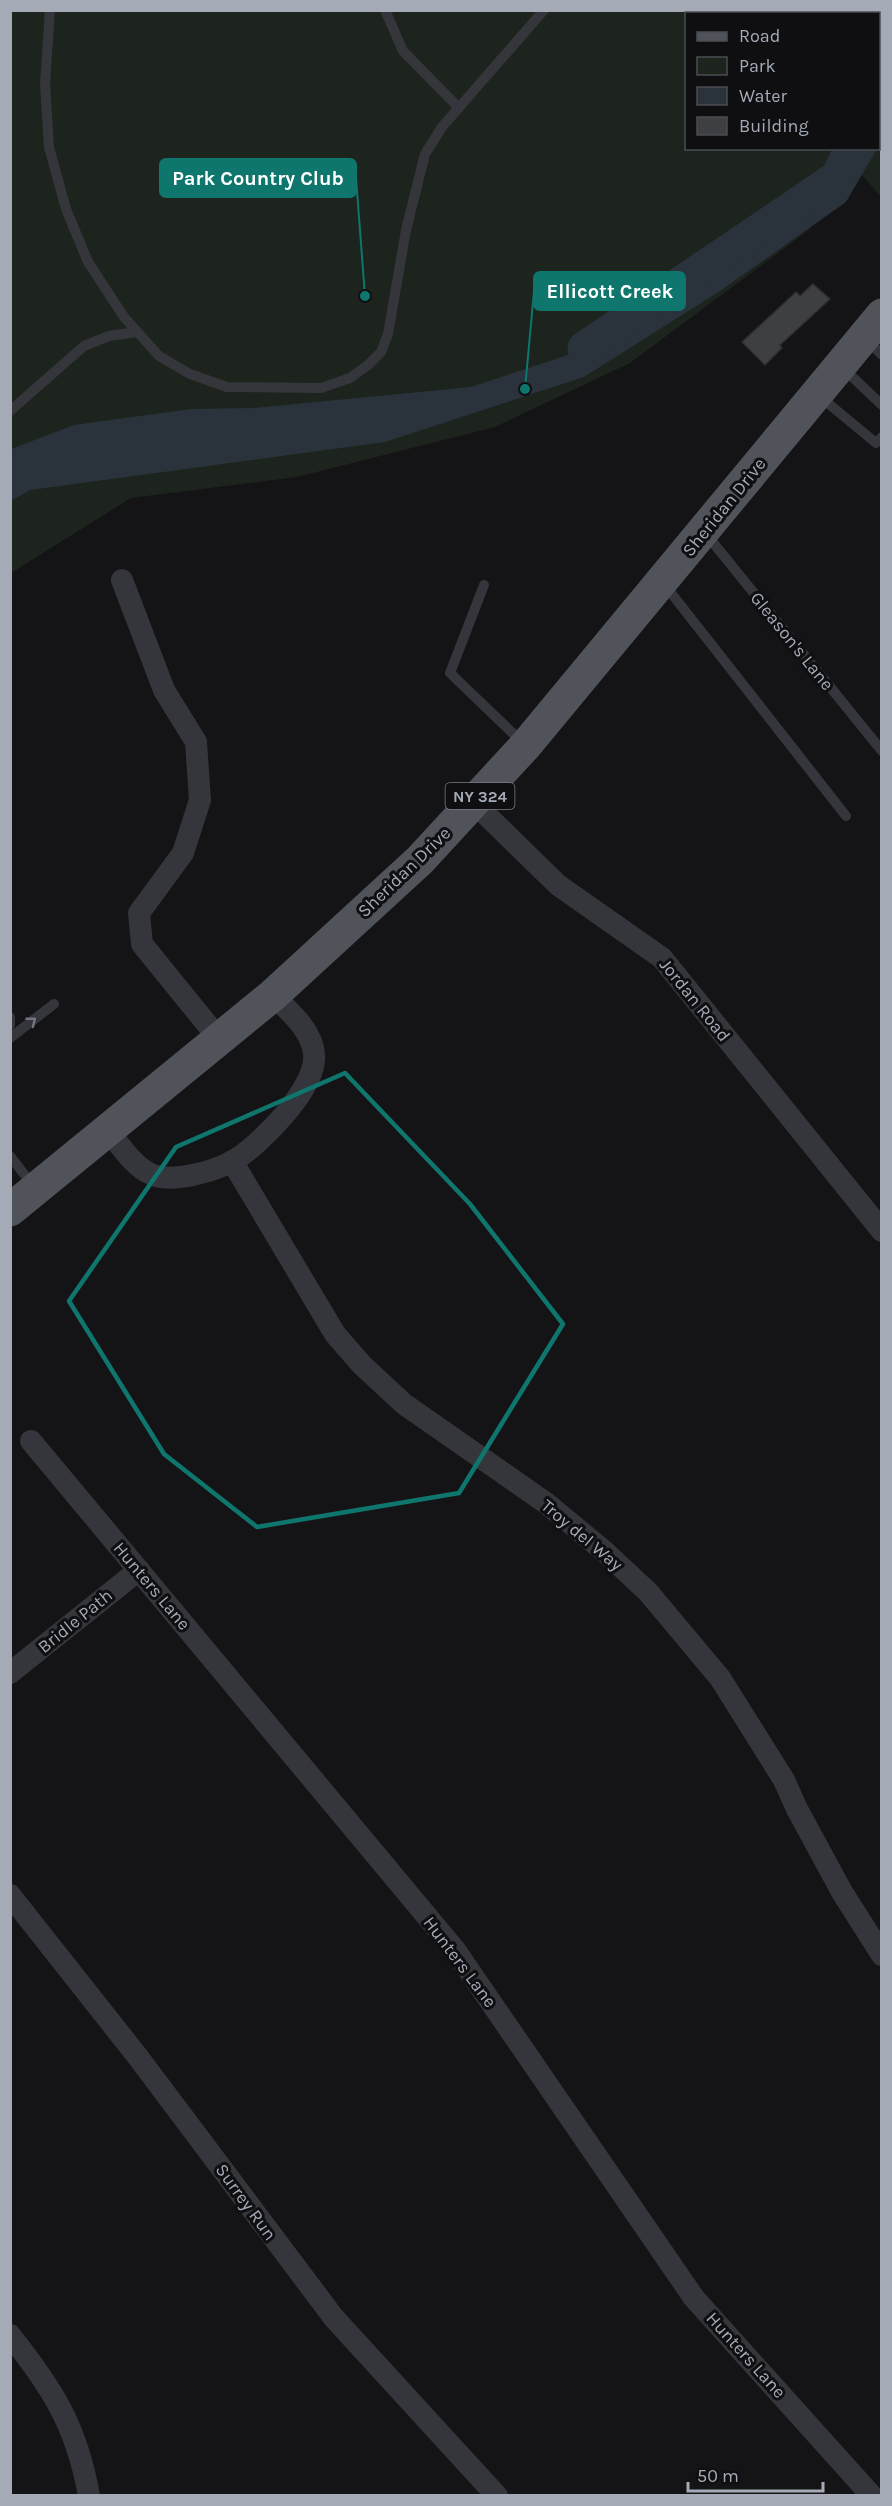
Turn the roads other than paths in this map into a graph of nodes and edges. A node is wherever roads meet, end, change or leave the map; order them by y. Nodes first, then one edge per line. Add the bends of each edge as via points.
1 (50, 10) edge
2 (385, 10) edge
3 (544, 10) edge
4 (459, 108) junction
5 (137, 332) junction
6 (876, 335) edge
7 (840, 365) junction
8 (816, 394) junction
9 (882, 405) edge
10 (10, 411) edge
11 (882, 437) edge
12 (704, 531) junction
13 (122, 580) dead end
14 (662, 581) junction
15 (484, 585) dead end
16 (526, 745) junction
17 (882, 751) edge
18 (474, 803) junction
19 (846, 816) dead end
20 (273, 995) junction
21 (54, 1004) dead end
22 (10, 1017) edge
23 (10, 1026) edge
24 (10, 1038) edge
25 (219, 1039) junction
26 (108, 1130) junction
27 (10, 1156) edge
28 (232, 1161) junction
29 (36, 1189) junction
30 (10, 1210) edge
31 (882, 1231) edge
32 (31, 1441) dead end
33 (139, 1570) junction
34 (10, 1673) edge
35 (10, 1895) edge
36 (882, 1955) edge
37 (10, 2335) edge
38 (89, 2496) edge
39 (497, 2496) edge
40 (872, 2496) edge

1 - 5 lane via 45,84 49,147 66,208 88,262
2 - 4 lane via 403,51
3 - 4 lane
4 - 5 lane via 425,154 381,352 350,378 321,388 227,387 190,374 159,356
5 - 10 lane via 109,336 84,346
6 - 7 main road, Sheridan Drive / NY 324
7 - 8 main road, Sheridan Drive / NY 324
7 - 9 lane
8 - 11 lane via 876,444
8 - 12 main road, Sheridan Drive / NY 324
12 - 14 main road, Sheridan Drive / NY 324
12 - 17 lane, Gleason's Lane
13 - 25 street via 164,690 196,742 200,800 183,854 139,913 142,944
14 - 16 main road, Sheridan Drive / NY 324
14 - 19 lane
15 - 16 lane via 450,674
16 - 18 main road, Sheridan Drive / NY 324
18 - 20 main road, Sheridan Drive / NY 324 via 420,860
18 - 31 street, Jordan Road via 558,885 662,958
20 - 25 main road, Sheridan Drive / NY 324
20 - 28 street via 308,1036 315,1055 309,1077 294,1101 266,1134
24 -> 21 lane
22 - 23 lane
25 - 26 main road, Sheridan Drive / NY 324
26 - 28 street via 136,1163 152,1175 190,1175
26 - 29 main road, Sheridan Drive / NY 324
27 - 29 lane
28 - 36 street, Troy del Way via 335,1334 362,1365 404,1404 546,1503 604,1551 648,1592 720,1678 784,1780 842,1892
29 - 30 main road, Sheridan Drive / NY 324
32 - 33 street, Hunters Lane
33 - 34 street, Bridle Path
33 - 40 street, Hunters Lane via 455,1950 694,2298
35 - 39 street, Surrey Run via 138,2057 334,2318
37 - 38 street via 42,2374 61,2406 84,2465

